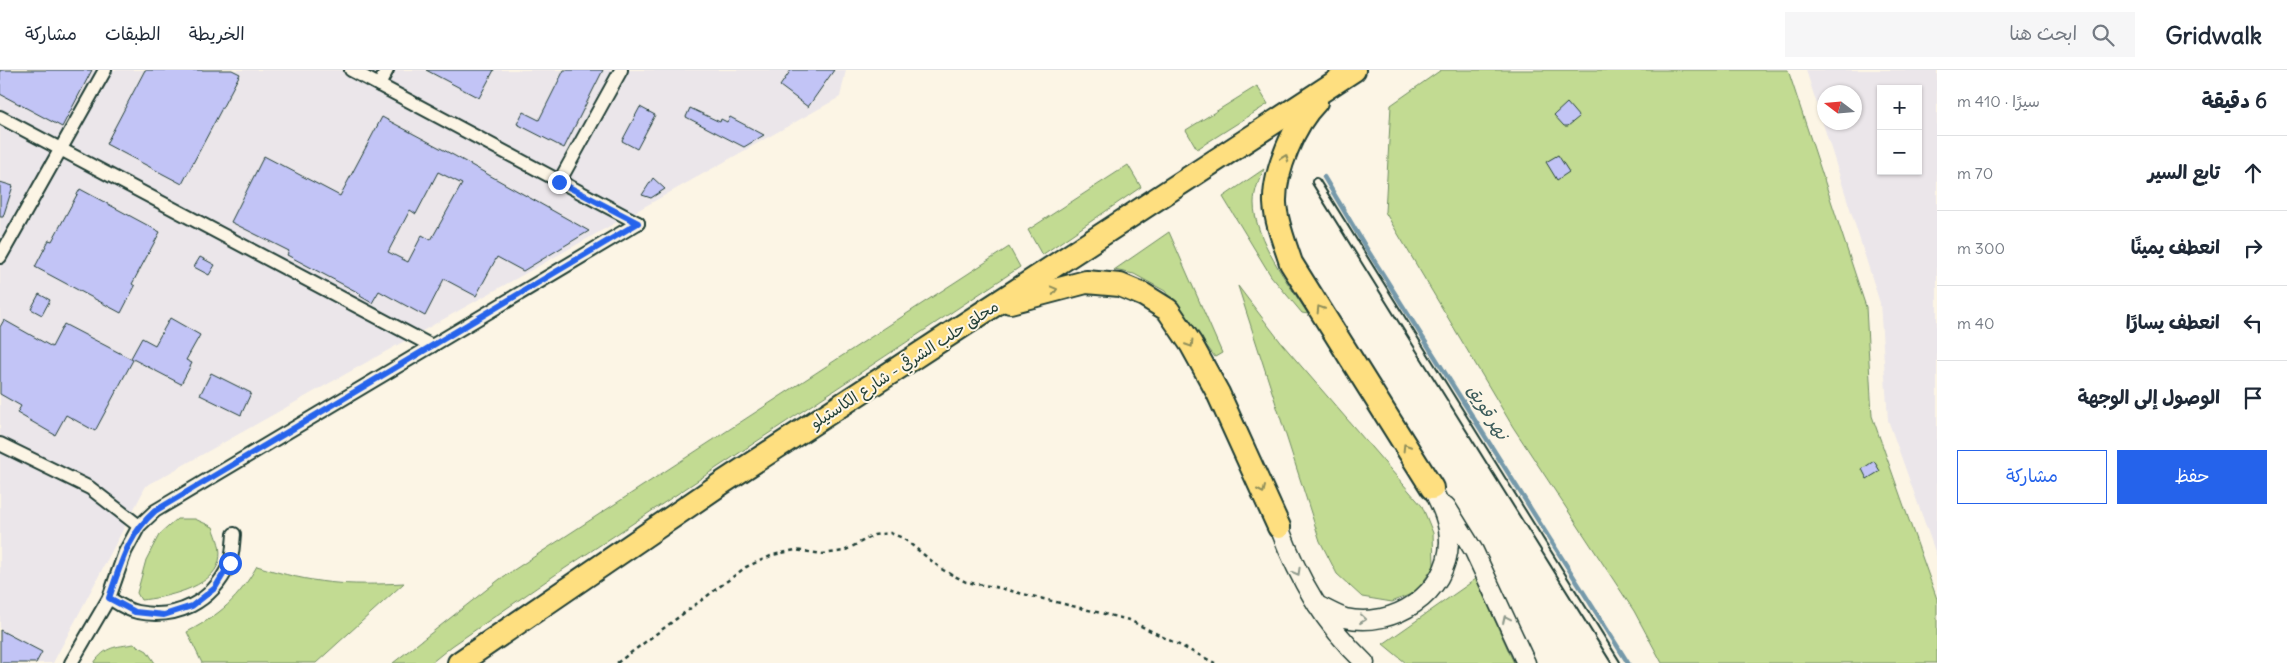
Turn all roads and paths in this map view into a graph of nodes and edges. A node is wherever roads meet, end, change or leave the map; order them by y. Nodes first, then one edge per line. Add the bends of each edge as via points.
1 (105, 70) edge
2 (351, 70) edge
3 (387, 70) edge
4 (621, 70) edge
5 (1346, 75) edge
6 (379, 85) junction
7 (0, 117) edge
8 (63, 148) junction
9 (559, 182) junction
10 (1316, 182) dead end
11 (0, 257) edge
12 (990, 308) junction
13 (432, 346) junction
14 (0, 444) edge
15 (1432, 488) junction
16 (139, 526) junction
17 (1279, 527) joint
18 (234, 534) dead end
19 (109, 598) junction
20 (1317, 605) junction
21 (71, 663) edge
22 (459, 663) edge
23 (617, 663) edge
24 (1215, 663) edge
25 (1364, 663) edge
26 (1526, 663) edge
27 (1616, 663) edge

1 - 8 street
2 - 6 street
3 - 6 street
4 - 9 street
5 - 12 highway, محلق حلب الشرقي - شارع الكاستيلو
15 -> 5 highway via 1291,263 1280,231 1275,204 1278,178 1296,129 1310,108
6 - 9 street
7 - 8 street
8 - 11 street
8 - 13 street
9 - 13 street via 638,223
10 - 27 lane
12 -> 17 highway via 1086,282 1120,285 1168,310 1218,393
12 - 22 highway, محلق حلب الشرقي - شارع الكاستيلو via 722,482
13 - 16 street via 155,511
14 - 16 street via 90,488
20 -> 15 main road via 1345,618 1374,620 1402,613 1426,596 1442,572 1449,543 1445,514
26 -> 15 main road via 1474,551
16 - 19 street via 125,552
17 -> 20 main road via 1295,569
18 - 19 street via 230,563 215,588 192,606 164,615 135,612
19 - 21 street
20 - 25 main road via 1344,643
23 - 24 path via 746,567 795,550 823,554 844,551 874,535 890,533 903,538 943,570 966,582 1130,620

